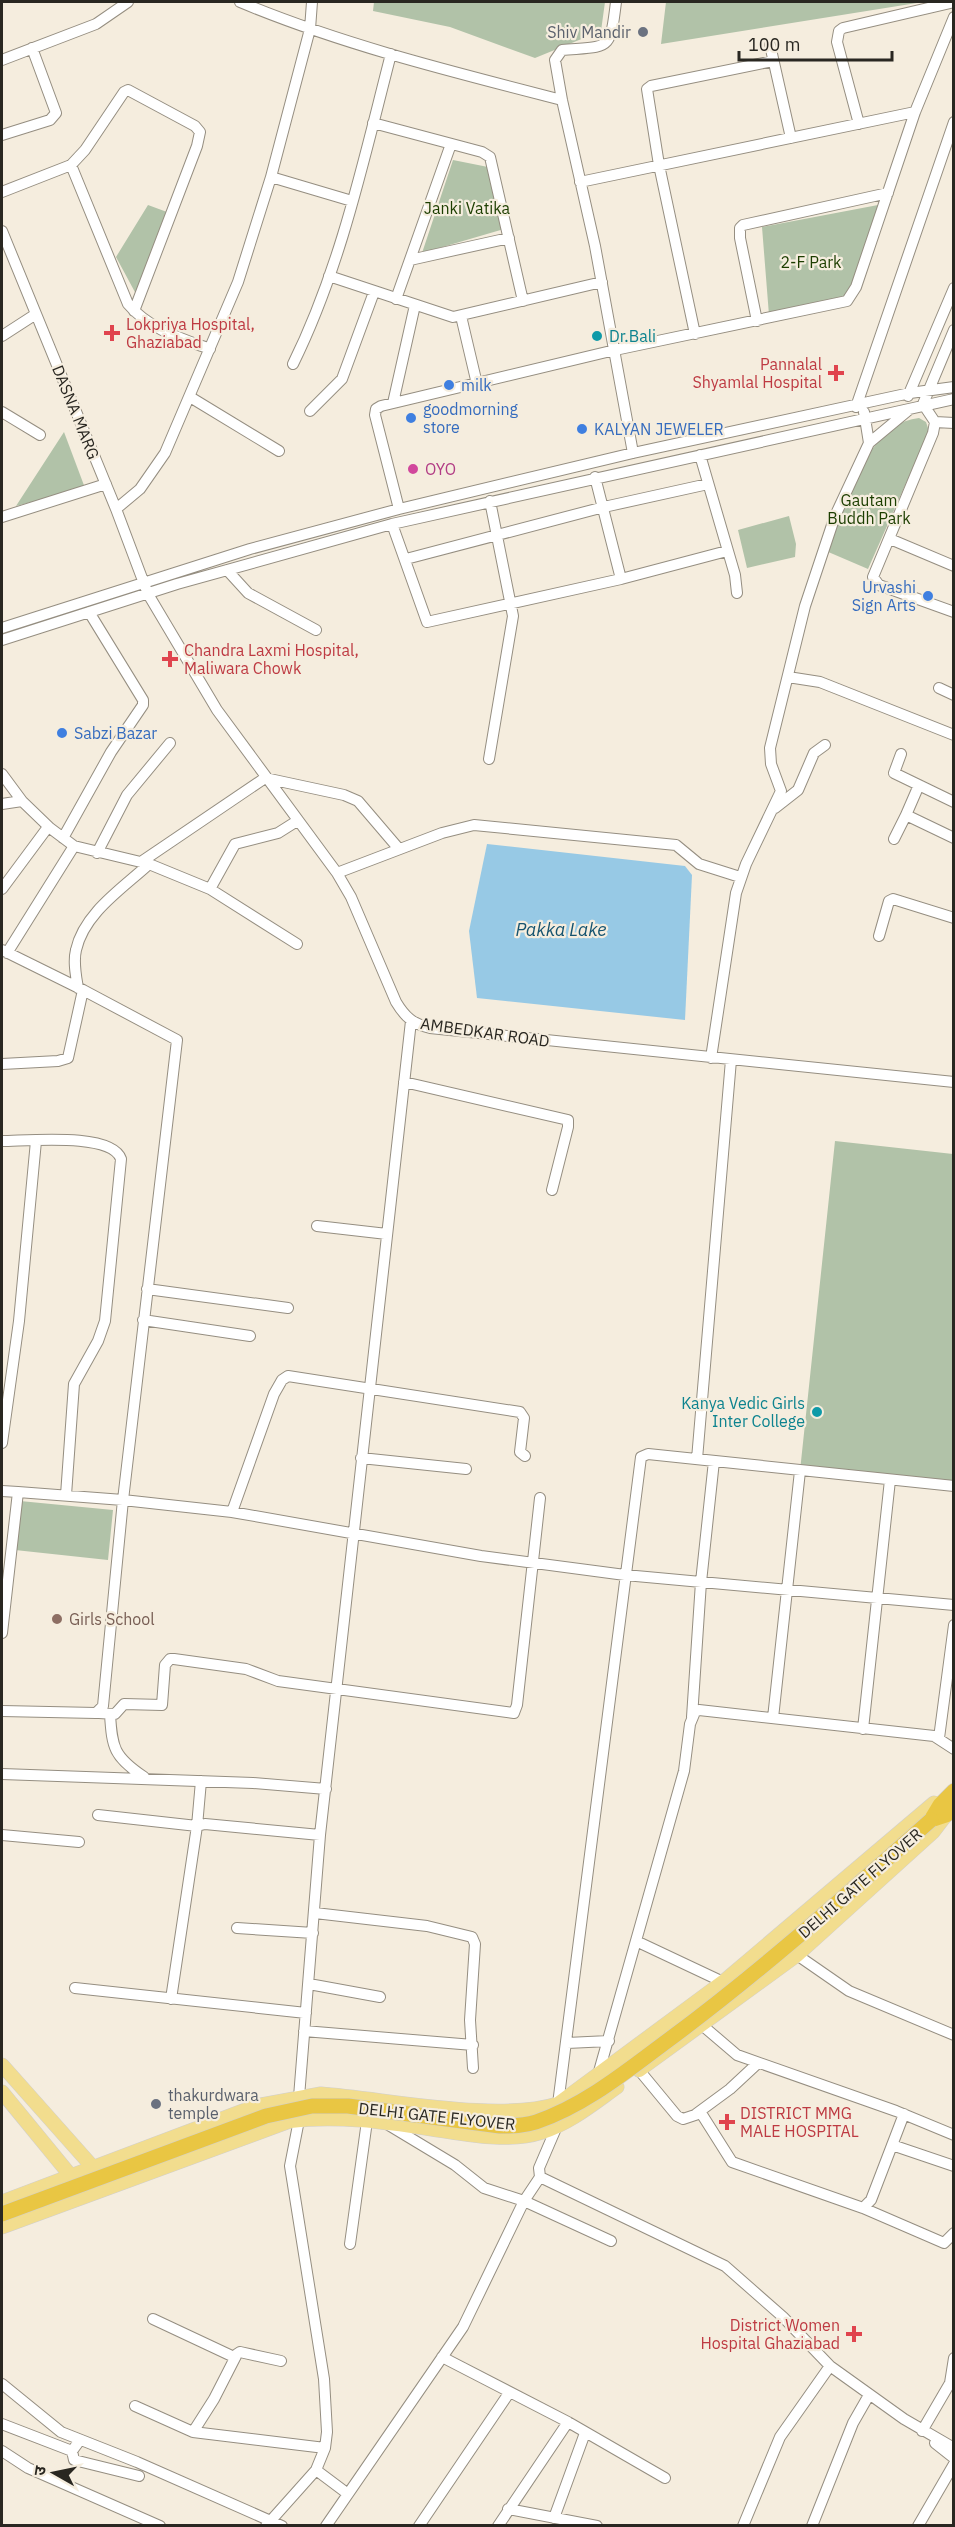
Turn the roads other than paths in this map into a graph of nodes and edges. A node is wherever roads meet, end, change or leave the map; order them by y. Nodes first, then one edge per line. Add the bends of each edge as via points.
1 (128, 2) edge
2 (240, 2) edge
3 (312, 2) edge
4 (616, 2) edge
5 (954, 2) edge
6 (954, 17) edge
7 (310, 28) junction
8 (770, 45) dead end
9 (32, 48) junction
10 (391, 54) junction
11 (2, 60) edge
12 (773, 61) junction
13 (562, 100) junction
14 (915, 112) junction
15 (954, 122) edge
16 (373, 123) junction
17 (859, 124) junction
18 (2, 135) edge
19 (791, 138) junction
20 (452, 144) junction
21 (71, 165) junction
22 (659, 165) junction
23 (271, 177) junction
24 (580, 182) junction
25 (2, 192) edge
26 (888, 193) junction
27 (352, 201) junction
28 (2, 231) edge
29 (509, 238) junction
30 (410, 260) junction
31 (329, 276) junction
32 (602, 282) junction
33 (954, 288) edge
34 (374, 292) junction
35 (396, 299) junction
36 (522, 301) junction
37 (414, 305) junction
38 (134, 310) junction
39 (36, 314) junction
40 (461, 316) junction
41 (757, 321) junction
42 (954, 330) edge
43 (695, 334) junction
44 (2, 336) edge
45 (210, 350) junction
46 (615, 350) junction
47 (293, 364) dead end
48 (477, 384) junction
49 (954, 387) edge
50 (929, 390) junction
51 (910, 393) junction
52 (190, 397) junction
53 (954, 399) edge
54 (393, 403) junction
55 (919, 405) junction
56 (860, 406) junction
57 (900, 410) junction
58 (310, 411) dead end
59 (2, 412) edge
60 (865, 418) junction
61 (935, 422) junction
62 (954, 423) edge
63 (40, 435) dead end
64 (869, 443) junction
65 (279, 451) dead end
66 (633, 453) junction
67 (700, 455) junction
68 (595, 477) junction
69 (106, 484) junction
70 (708, 484) junction
71 (490, 501) junction
72 (604, 507) junction
73 (116, 509) junction
74 (399, 509) junction
75 (2, 517) edge
76 (392, 524) junction
77 (498, 535) junction
78 (890, 539) junction
79 (728, 551) junction
80 (406, 559) junction
81 (953, 563) edge
82 (227, 570) junction
83 (621, 579) junction
84 (146, 588) junction
85 (737, 593) dead end
86 (513, 604) junction
87 (89, 612) junction
88 (954, 612) edge
89 (2, 628) edge
90 (316, 630) dead end
91 (2, 640) edge
92 (788, 678) junction
93 (939, 688) dead end
94 (954, 695) edge
95 (954, 735) edge
96 (170, 743) dead end
97 (825, 745) dead end
98 (901, 754) dead end
99 (489, 759) dead end
100 (2, 774) edge
101 (265, 778) junction
102 (919, 785) junction
103 (22, 801) junction
104 (954, 802) edge
105 (2, 804) edge
106 (773, 810) junction
107 (906, 815) junction
108 (297, 821) junction
109 (48, 826) junction
110 (63, 838) junction
111 (954, 838) edge
112 (894, 839) dead end
113 (74, 846) junction
114 (399, 849) junction
115 (97, 853) junction
116 (145, 863) junction
117 (337, 873) junction
118 (740, 877) junction
119 (2, 889) edge
120 (210, 889) junction
121 (954, 918) edge
122 (879, 936) dead end
123 (297, 944) dead end
124 (4, 952) edge
125 (80, 989) junction
126 (411, 1021) junction
127 (711, 1058) junction
128 (732, 1060) junction
129 (2, 1064) edge
130 (404, 1082) junction
131 (954, 1082) edge
132 (2, 1141) edge
133 (36, 1141) junction
134 (552, 1190) dead end
135 (316, 1226) dead end
136 (387, 1234) junction
137 (147, 1289) junction
138 (288, 1308) dead end
139 (143, 1320) junction
140 (250, 1336) dead end
141 (369, 1389) junction
142 (2, 1443) edge
143 (525, 1456) dead end
144 (361, 1458) junction
145 (697, 1459) junction
146 (714, 1461) junction
147 (466, 1469) dead end
148 (800, 1471) junction
149 (890, 1480) junction
150 (954, 1486) edge
151 (2, 1491) edge
152 (18, 1492) junction
153 (66, 1495) junction
154 (540, 1498) dead end
155 (123, 1500) junction
156 (232, 1512) junction
157 (352, 1533) junction
158 (532, 1562) junction
159 (625, 1575) junction
160 (4, 1577) edge
161 (701, 1582) junction
162 (786, 1590) junction
163 (876, 1596) junction
164 (954, 1605) edge
165 (954, 1625) edge
166 (2, 1633) edge
167 (951, 1668) edge
168 (336, 1688) junction
169 (2, 1711) edge
170 (105, 1713) junction
171 (692, 1717) junction
172 (773, 1718) junction
173 (863, 1729) junction
174 (939, 1738) junction
175 (954, 1749) edge
176 (2, 1774) edge
177 (145, 1779) junction
178 (201, 1781) junction
179 (326, 1789) junction
180 (954, 1791) edge
181 (943, 1812) edge
182 (98, 1815) dead end
183 (197, 1826) junction
184 (2, 1835) edge
185 (320, 1835) junction
186 (79, 1842) dead end
187 (315, 1913) junction
188 (237, 1928) dead end
189 (313, 1933) junction
190 (636, 1941) junction
191 (797, 1956) junction
192 (723, 1982) junction
193 (309, 1984) junction
194 (75, 1988) dead end
195 (380, 1997) dead end
196 (171, 1999) junction
197 (687, 2009) junction
198 (306, 2013) junction
199 (702, 2027) junction
200 (304, 2031) junction
201 (954, 2035) edge
202 (609, 2041) junction
203 (567, 2043) junction
204 (473, 2044) junction
205 (758, 2063) junction
206 (2, 2065) edge
207 (473, 2068) dead end
208 (639, 2070) junction
209 (598, 2075) junction
210 (2, 2092) edge
211 (299, 2097) junction
212 (558, 2104) junction
213 (495, 2110) junction
214 (696, 2114) junction
215 (904, 2114) junction
216 (299, 2120) junction
217 (367, 2121) junction
218 (384, 2122) junction
219 (557, 2126) junction
220 (540, 2133) junction
221 (954, 2135) edge
222 (495, 2136) junction
223 (892, 2145) junction
224 (542, 2161) junction
225 (954, 2166) edge
226 (93, 2173) junction
227 (71, 2174) junction
228 (540, 2177) junction
229 (107, 2190) junction
230 (83, 2198) junction
231 (524, 2201) junction
232 (2, 2202) edge
233 (863, 2208) junction
234 (2, 2214) edge
235 (2, 2227) edge
236 (954, 2233) edge
237 (610, 2241) dead end
238 (350, 2244) dead end
239 (153, 2319) dead end
240 (234, 2357) junction
241 (442, 2357) junction
242 (954, 2358) edge
243 (281, 2361) dead end
244 (830, 2366) junction
245 (953, 2376) edge
246 (2, 2384) edge
247 (509, 2393) junction
248 (869, 2395) junction
249 (135, 2406) dead end
250 (568, 2422) junction
251 (2, 2424) edge
252 (193, 2432) junction
253 (585, 2433) junction
254 (926, 2433) junction
255 (80, 2440) junction
256 (954, 2442) edge
257 (325, 2448) junction
258 (954, 2448) edge
259 (2, 2451) edge
260 (72, 2451) junction
261 (954, 2458) edge
262 (954, 2464) edge
263 (316, 2470) junction
264 (139, 2476) dead end
265 (665, 2478) dead end
266 (348, 2494) junction
267 (508, 2509) junction
268 (554, 2518) junction
269 (268, 2522) edge
270 (160, 2526) edge
271 (282, 2526) edge
272 (326, 2526) edge
273 (419, 2526) edge
274 (498, 2526) edge
275 (597, 2526) edge
276 (743, 2526) edge
277 (812, 2526) edge
278 (918, 2526) edge

1 - 9 street via 96,24
2 - 7 street
3 - 7 street
4 - 13 street via 607,42 594,49 562,50 557,54
5 - 17 street via 839,31 837,42
6 - 14 street
7 - 10 street
7 - 23 street
8 - 12 street
9 - 11 street
9 - 18 street via 56,113 50,120
10 - 13 street
10 - 16 street
12 - 19 street
12 - 22 street via 647,89
13 - 24 street
14 - 17 street
14 - 26 street
15 - 56 street
16 - 20 street
16 - 27 street
17 - 19 street
19 - 22 street
20 - 29 street via 490,157
20 - 30 street
21 - 25 street
21 - 38 street via 119,285
21 - 38 street via 128,90 200,132
22 - 24 street
22 - 43 street
23 - 27 street
23 - 45 street via 238,282
24 - 32 street
26 - 41 street via 848,301
26 - 41 street via 743,225 739,233
27 - 31 street
28 - 39 street, DASNA MARG
29 - 30 street
29 - 36 street
30 - 35 street
31 - 34 street
31 - 47 street
32 - 36 street
32 - 46 street
33 - 51 street
34 - 35 street
34 - 58 street via 342,379
35 - 37 street
36 - 40 street
37 - 40 street
37 - 54 street
38 - 45 street via 158,328
39 - 44 street
39 - 69 street, DASNA MARG
40 - 48 street
41 - 43 street
42 - 50 street
43 - 46 street
45 - 52 street
46 - 48 street
46 - 66 street
48 - 54 street
49 - 50 street
50 - 51 street
50 - 55 street
51 - 56 street
51 - 57 street
52 - 65 street
52 - 73 street via 151,475
53 - 55 street
54 - 74 street via 376,409 375,415
55 - 57 street
55 - 61 street
55 - 64 street
56 - 60 street
56 - 66 street
57 - 60 street
59 - 63 street
60 - 64 street
60 - 67 street
61 - 62 street
61 - 78 street
64 - 92 street via 835,516 805,606
66 - 74 street
67 - 68 street
67 - 70 street
68 - 71 street
68 - 72 street
69 - 73 street, DASNA MARG
69 - 75 street
70 - 72 street
70 - 79 street
71 - 76 street
71 - 77 street
72 - 77 street
72 - 83 street
73 - 84 street, DASNA MARG
74 - 84 street via 250,549
76 - 80 street
76 - 82 street
77 - 80 street
77 - 86 street
78 - 81 street
78 - 88 street via 874,572 875,581
79 - 83 street
79 - 85 street
80 - 86 street via 426,622
82 - 84 street
82 - 90 street via 248,592
83 - 86 street
84 - 87 street
84 - 89 street
84 - 101 street, AMBEDKAR ROAD via 217,710
86 - 99 street via 511,643
87 - 91 street
87 - 110 street via 143,705 111,752
92 - 95 street via 820,682
92 - 106 street via 770,748 781,791
93 - 94 street
96 - 115 street via 127,795
97 - 106 street via 814,753 795,794
98 - 102 street via 894,773
100 - 103 street
101 - 108 street, AMBEDKAR ROAD
101 - 114 street via 358,801
101 - 116 street
102 - 104 street
102 - 107 street
103 - 105 street
103 - 109 street
106 - 118 street
107 - 111 street
107 - 112 street
108 - 117 street, AMBEDKAR ROAD
108 - 120 street via 278,833 235,844
109 - 110 street
109 - 119 street
110 - 113 street
113 - 115 street
113 - 124 street
114 - 117 street
114 - 118 street via 460,827 502,826 676,845 699,864
115 - 116 street
116 - 120 street
116 - 125 street via 84,930 75,952
117 - 126 street, AMBEDKAR ROAD via 396,1002
118 - 127 street via 722,970
120 - 123 street
121 - 122 street via 893,899 889,901
124 - 125 street
125 - 129 street via 68,1058
125 - 137 street via 177,1040
126 - 127 street, AMBEDKAR ROAD via 430,1028
126 - 130 street
127 - 128 street, AMBEDKAR ROAD
128 - 131 street, AMBEDKAR ROAD
128 - 145 street
130 - 134 street via 568,1120
130 - 136 street
132 - 133 street
133 - 142 street via 19,1321
133 - 153 street via 62,1139 99,1144 119,1153 121,1159 105,1321 74,1384
135 - 136 street
136 - 141 street
137 - 138 street
137 - 139 street
139 - 140 street
139 - 155 street
141 - 143 street via 520,1412 524,1418 520,1452
141 - 144 street
141 - 156 street via 288,1376 282,1380
144 - 147 street
144 - 157 street
145 - 146 street
145 - 159 street via 648,1454 641,1458
146 - 148 street
146 - 161 street
148 - 149 street
148 - 162 street
149 - 150 street
149 - 163 street
151 - 152 street
152 - 153 street
152 - 160 street
153 - 155 street
154 - 158 street
155 - 156 street
155 - 170 street
156 - 157 street
157 - 158 street
157 - 168 street
158 - 159 street
158 - 168 street via 518,1705 514,1713
159 - 161 street
159 - 203 street
160 - 166 street
161 - 162 street
161 - 171 street
162 - 163 street
162 - 172 street
163 - 164 street
163 - 173 street
165 - 167 street
167 - 174 street
168 - 170 street via 278,1681 237,1667 170,1659 165,1665 162,1705 124,1704 115,1714
168 - 179 street
169 - 170 street
170 - 177 street via 116,1753
171 - 172 street via 699,1710
171 - 190 street via 684,1771
172 - 173 street
173 - 174 street
174 - 175 street
176 - 177 street
177 - 178 street
178 - 179 street
178 - 183 street
179 - 185 street
180 - 181 highway, DELHI GATE FLYOVER
181 - 191 main road via 933,1832
181 - 192 main road via 934,1803
181 - 226 highway, DELHI GATE FLYOVER, bridge via 702,2016 604,2088 536,2122 500,2126 348,2106 312,2106 266,2116
182 - 183 street
183 - 185 street
183 - 196 street
184 - 186 street
185 - 187 street
187 - 189 street
187 - 204 street via 427,1926 472,1937
188 - 189 street
189 - 193 street
190 - 192 street
190 - 202 street
191 - 199 main road
191 - 201 street via 849,1991
192 - 197 main road
193 - 195 street
193 - 198 street
194 - 196 street
196 - 198 street
197 - 199 street
197 - 209 main road
198 - 200 street
199 - 205 street via 730,2051
199 - 208 main road
200 - 204 street
200 - 211 street
202 - 203 street
202 - 209 street
203 - 212 street
204 - 207 street
205 - 214 street
205 - 215 street
206 - 226 main road
208 - 214 street via 677,2116 683,2119
208 - 219 main road
209 - 212 main road
210 - 227 main road
211 - 213 main road via 321,2094
211 - 226 main road via 256,2106
212 - 213 main road via 534,2110
213 - 222 main road
214 - 233 street via 701,2113 732,2162
215 - 221 street
215 - 223 street
216 - 217 main road
216 - 229 main road
216 - 257 street via 290,2166 324,2379
217 - 218 main road
217 - 238 street
218 - 222 main road
218 - 231 street via 455,2165 477,2184
219 - 220 main road
219 - 224 street
220 - 222 main road
220 - 224 street
223 - 225 street
223 - 233 street via 871,2200
224 - 228 street
226 - 227 main road
226 - 229 main road
226 - 234 highway, DELHI GATE FLYOVER, bridge
227 - 230 main road
227 - 232 main road
228 - 231 street
228 - 244 street via 724,2266 783,2317
229 - 230 main road
230 - 235 main road
231 - 237 street
231 - 241 street via 463,2327
233 - 236 street via 944,2243
239 - 240 street
240 - 243 street via 240,2352
240 - 252 street
241 - 247 street
241 - 266 street
242 - 245 street
244 - 248 street
244 - 276 street via 780,2437
245 - 254 street
246 - 255 street via 47,2423
247 - 250 street
247 - 273 street
248 - 254 street
248 - 277 street via 853,2423
249 - 252 street
250 - 253 street
250 - 267 street
251 - 260 street
252 - 257 street
253 - 265 street
253 - 268 street
254 - 256 street
254 - 258 street
254 - 261 street
255 - 260 street
255 - 269 street
257 - 263 street
259 - 270 street via 28,2468
260 - 264 street via 74,2460
262 - 278 street
263 - 266 street
263 - 269 street
266 - 272 street
267 - 268 street
267 - 274 street
268 - 275 street
269 - 271 street

